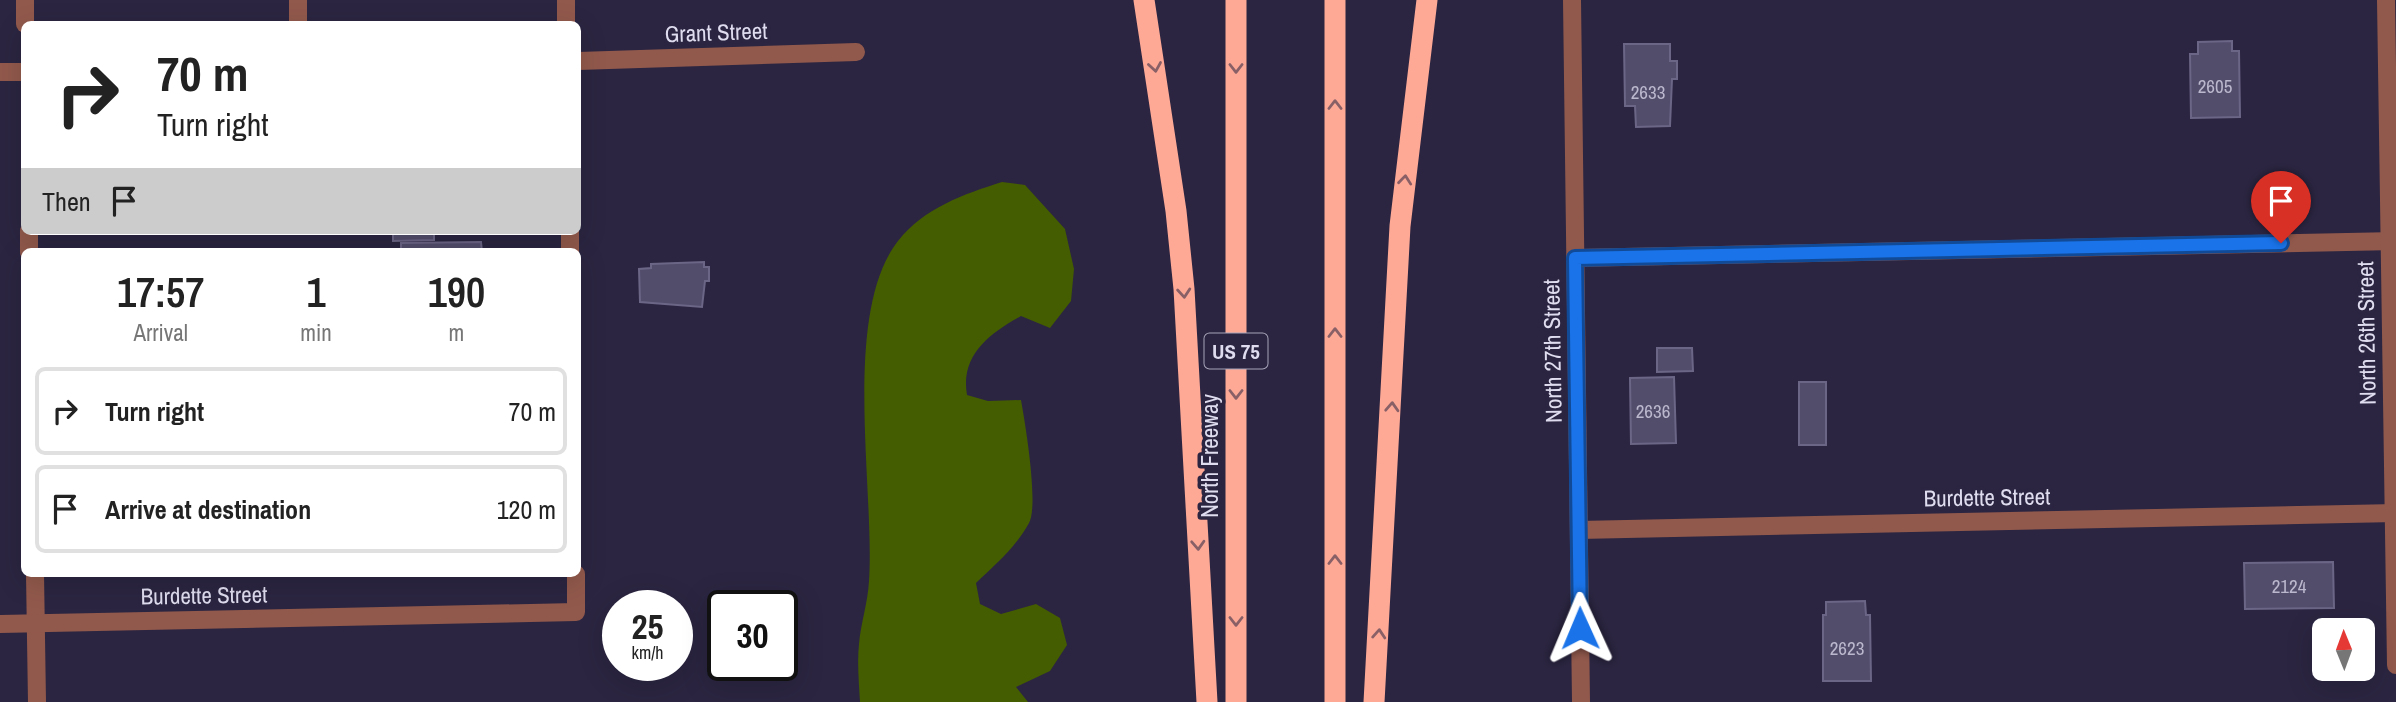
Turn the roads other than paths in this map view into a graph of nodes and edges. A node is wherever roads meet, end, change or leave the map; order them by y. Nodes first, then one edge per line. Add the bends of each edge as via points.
1 (25, 0) edge
2 (298, 0) edge
3 (566, 0) edge
4 (1144, 0) edge
5 (1236, 0) edge
6 (1335, 0) edge
7 (1427, 0) edge
8 (1572, 0) edge
9 (2386, 0) edge
10 (25, 21) edge
11 (298, 21) edge
12 (566, 21) edge
13 (856, 52) dead end
14 (581, 61) edge
15 (0, 72) edge
16 (21, 72) edge
17 (2393, 241) edge
18 (1575, 258) junction
19 (2395, 513) edge
20 (1578, 530) junction
21 (35, 577) edge
22 (576, 577) edge
23 (36, 623) junction
24 (0, 624) edge
25 (2396, 665) edge
26 (37, 702) edge
27 (1206, 702) edge
28 (1236, 702) edge
29 (1335, 702) edge
30 (1374, 702) edge
31 (1581, 702) edge

1 - 10 street
2 - 11 street
3 - 12 street
4 -> 27 highway via 1184,289
5 -> 28 highway, North Freeway / US 75
29 -> 6 highway
30 -> 7 highway via 1401,226
8 - 18 street, North 27th Street
9 - 17 street, North 26th Street
13 - 14 street, Grant Street
15 - 16 street
17 - 18 street
17 - 19 street, North 26th Street
18 - 20 street, North 27th Street
19 - 20 street, Burdette Street
19 - 25 street, North 26th Street
20 - 31 street, North 27th Street
21 - 23 street
22 - 23 street, Burdette Street via 576,612
23 - 24 street, Burdette Street
23 - 26 street

